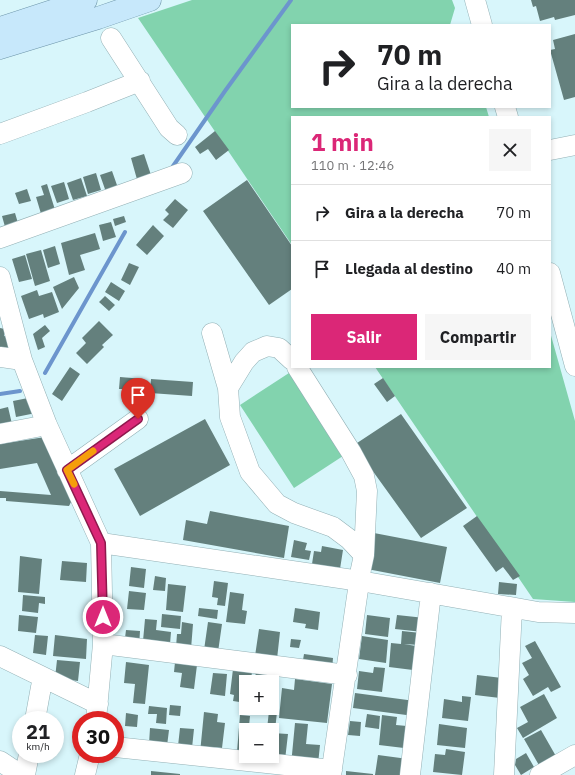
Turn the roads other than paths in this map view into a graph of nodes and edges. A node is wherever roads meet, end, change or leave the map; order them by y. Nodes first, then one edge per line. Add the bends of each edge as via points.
1 (150, 0) edge
2 (475, 0) edge
3 (82, 1) edge
4 (482, 24) edge
5 (0, 28) edge
6 (111, 38) dead end
7 (0, 48) edge
8 (140, 81) junction
9 (0, 134) edge
10 (177, 135) dead end
11 (575, 145) edge
12 (551, 150) edge
13 (182, 173) dead end
14 (0, 238) edge
15 (0, 277) edge
16 (551, 277) edge
17 (212, 333) dead end
18 (0, 357) edge
19 (291, 359) edge
20 (22, 360) junction
21 (575, 366) edge
22 (298, 368) edge
23 (228, 388) junction
24 (138, 419) dead end
25 (47, 425) junction
26 (0, 434) edge
27 (67, 470) junction
28 (101, 543) junction
29 (364, 555) junction
30 (360, 581) junction
31 (431, 593) junction
32 (512, 608) junction
33 (575, 613) edge
34 (103, 644) junction
35 (0, 656) edge
36 (347, 675) junction
37 (41, 687) dead end
38 (37, 711) edge
39 (95, 711) edge
40 (97, 711) edge
41 (124, 748) edge
42 (575, 755) edge
43 (0, 761) edge
44 (27, 763) edge
45 (87, 763) edge
46 (332, 773) edge
47 (21, 775) edge
48 (25, 775) edge
49 (84, 775) edge
50 (410, 775) edge
51 (504, 775) edge
52 (540, 775) edge

1 - 7 main road
2 - 4 street
3 - 5 main road
6 - 8 street
8 - 9 street
8 - 10 street via 169,128
11 - 12 street
13 - 14 street
15 - 20 street
16 - 21 street
17 - 23 street
18 - 20 street
19 - 23 street via 279,348 267,346 253,352
20 - 25 street
22 - 29 street via 364,476 367,491
23 - 29 street via 230,417 250,472 277,504 332,527 350,539
24 - 27 street
25 - 26 street
25 - 27 street
27 - 28 street
28 - 30 street
28 - 34 street
29 - 30 street
30 - 31 street
30 - 36 street
31 - 32 street
31 - 50 street
32 - 33 street
32 - 51 street
34 - 36 street
34 - 40 street
35 - 39 street
36 - 46 street
37 - 38 street
41 - 46 street
42 - 52 street
43 - 47 street
44 - 48 street
45 - 49 street

